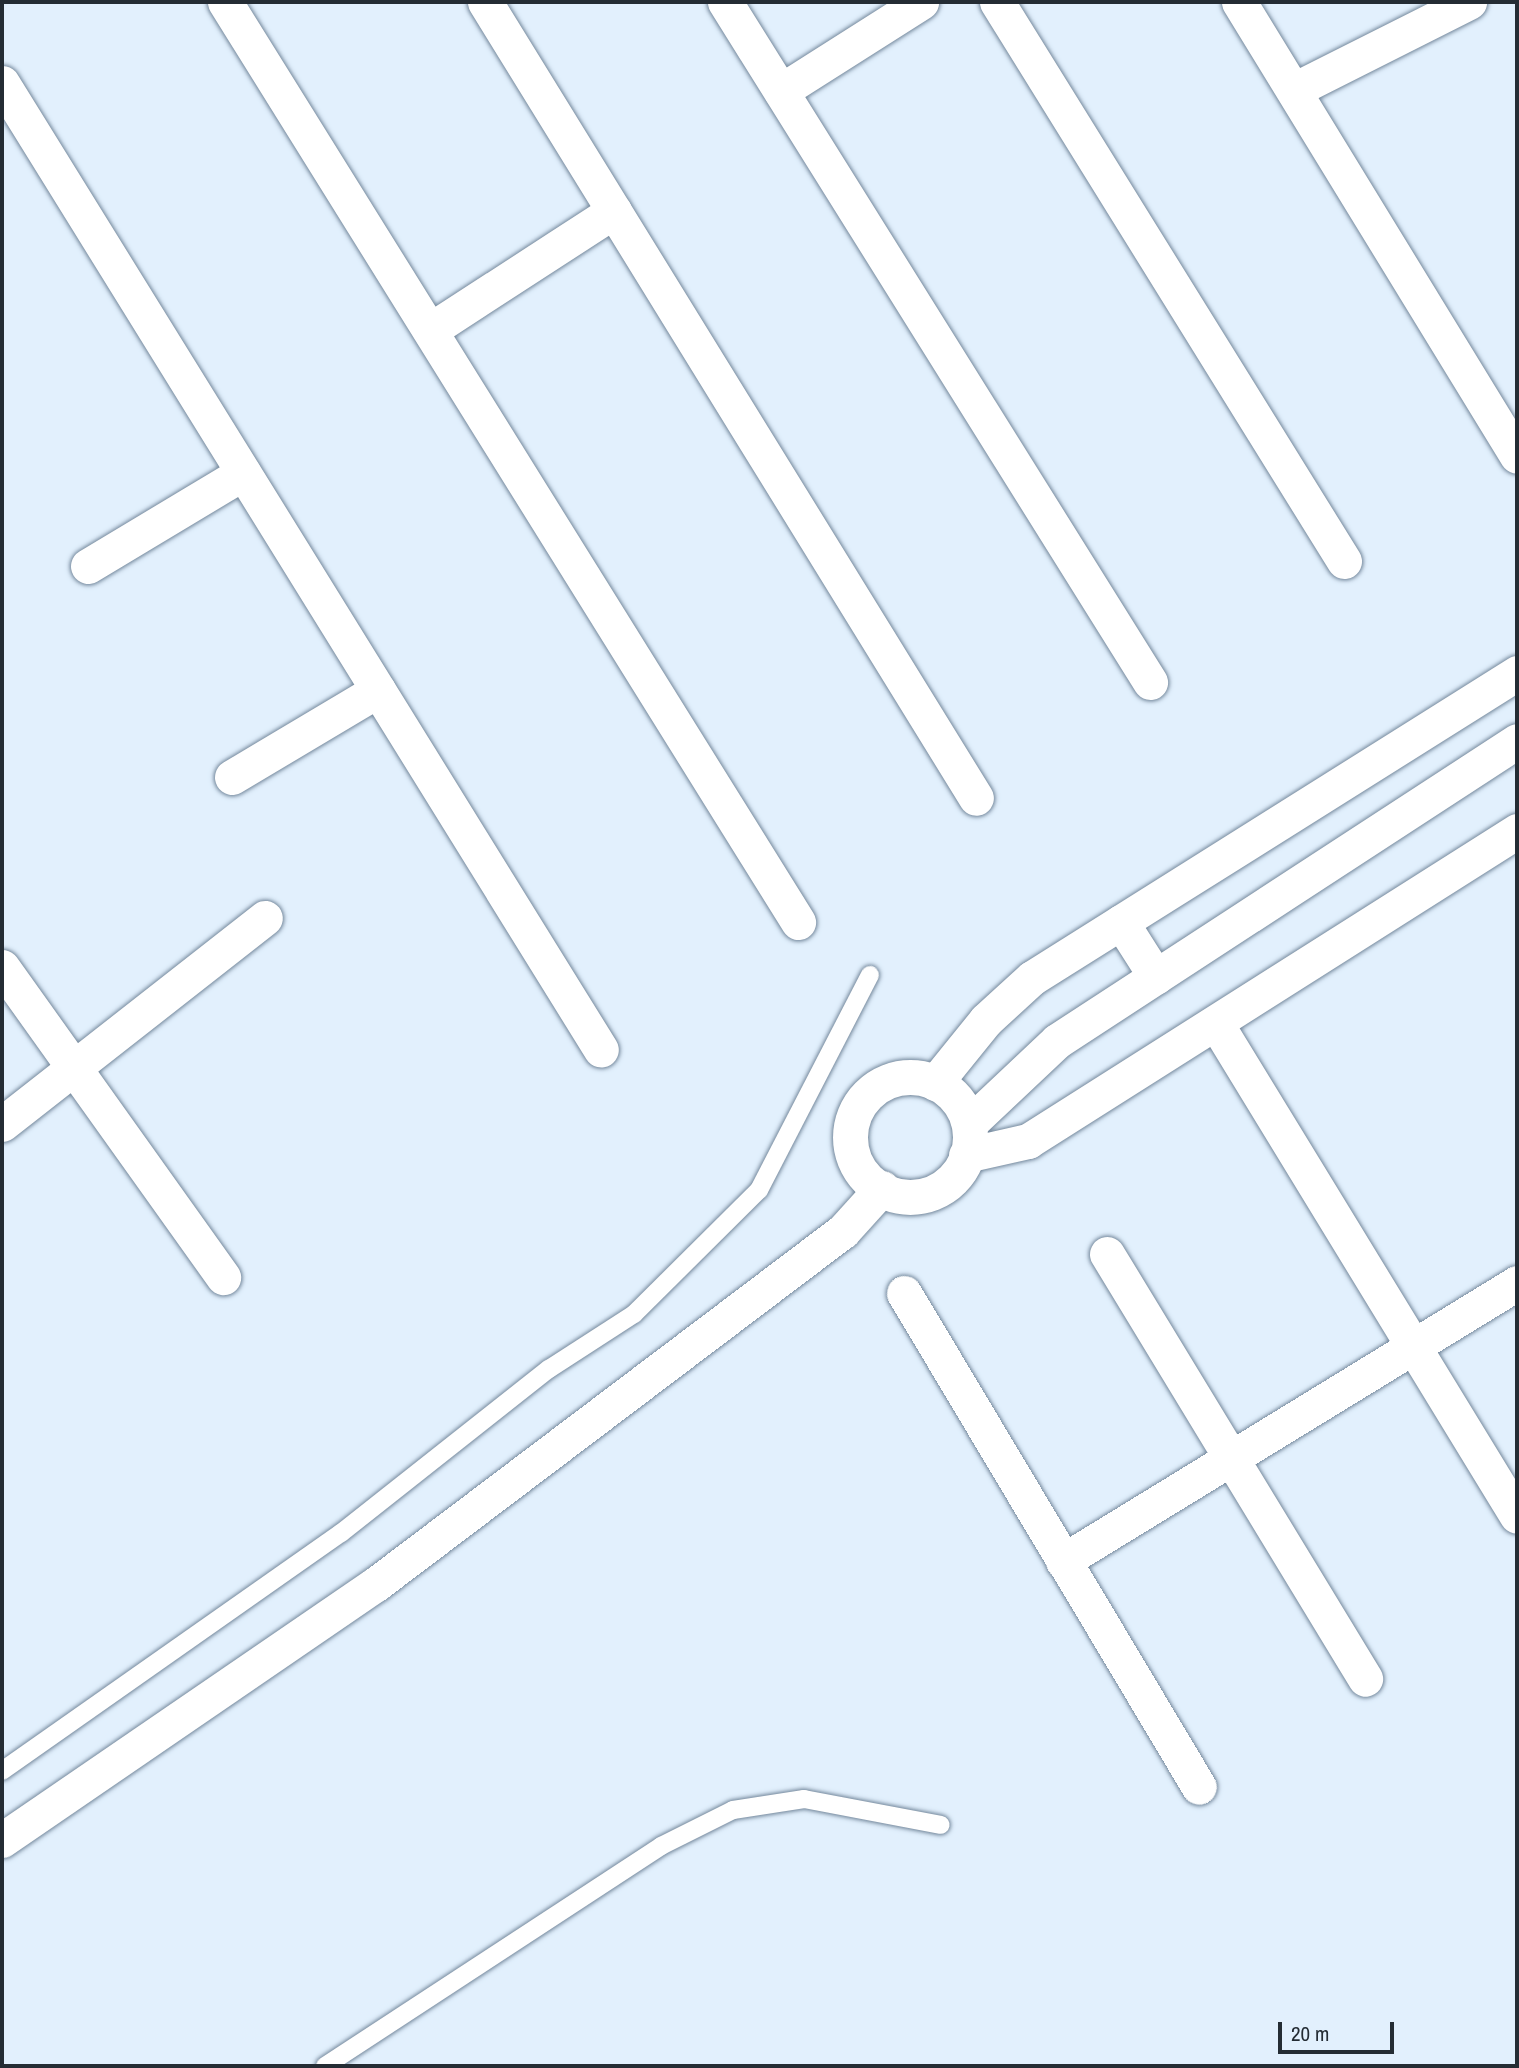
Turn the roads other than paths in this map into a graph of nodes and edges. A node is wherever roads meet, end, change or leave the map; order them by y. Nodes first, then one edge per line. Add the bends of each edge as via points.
1 (225, 2) edge
2 (485, 2) edge
3 (725, 2) edge
4 (920, 2) edge
5 (996, 2) edge
6 (1239, 2) edge
7 (1469, 2) edge
8 (2, 83) edge
9 (1294, 90) junction
10 (780, 91) junction
11 (614, 211) junction
12 (432, 329) junction
13 (1517, 456) edge
14 (243, 473) junction
15 (1344, 561) dead end
16 (88, 566) dead end
17 (1517, 673) edge
18 (1150, 682) dead end
19 (378, 690) junction
20 (1517, 741) edge
21 (232, 777) dead end
22 (976, 799) dead end
23 (1517, 831) edge
24 (265, 918) dead end
25 (798, 922) dead end
26 (1121, 922) junction
27 (2, 967) edge
28 (870, 975) dead end
29 (1156, 977) junction
30 (1217, 1025) junction
31 (601, 1050) dead end
32 (76, 1066) junction
33 (935, 1083) junction
34 (2, 1124) edge
35 (968, 1139) junction
36 (882, 1188) junction
37 (1107, 1254) dead end
38 (223, 1277) dead end
39 (1517, 1283) edge
40 (904, 1293) dead end
41 (1413, 1347) junction
42 (1231, 1460) junction
43 (1517, 1516) edge
44 (1063, 1561) junction
45 (1365, 1679) dead end
46 (2, 1771) edge
47 (1199, 1787) dead end
48 (941, 1825) dead end
49 (2, 1840) edge
50 (325, 2066) edge

1 - 12 street
2 - 11 street
3 - 10 street
4 - 10 street
5 - 15 street
6 - 9 street
7 - 9 street
8 - 14 street
9 - 13 street
10 - 18 street
11 - 12 street
11 - 22 street
12 - 25 street
14 - 16 street
14 - 19 street
17 - 26 street
19 - 21 street
19 - 31 street
20 - 29 street
23 - 30 street
24 - 32 street
26 - 29 street
26 - 33 street via 1032,978 986,1020
27 - 32 street
28 - 46 lane via 760,1190 634,1314 549,1369 341,1533
29 - 35 street via 1057,1041
30 - 35 street via 1028,1141
30 - 41 street
32 - 34 street
32 - 38 street
33 - 35 street via 961,1104
33 - 36 street via 907,1076 887,1081 856,1108 851,1150 860,1169
35 - 36 street via 951,1181 934,1192 913,1196
36 - 49 street via 843,1230 376,1584
37 - 42 street
39 - 41 street
40 - 44 street
41 - 42 street
41 - 43 street
42 - 44 street
42 - 45 street
44 - 47 street
48 - 50 lane via 804,1799 733,1810 661,1846

